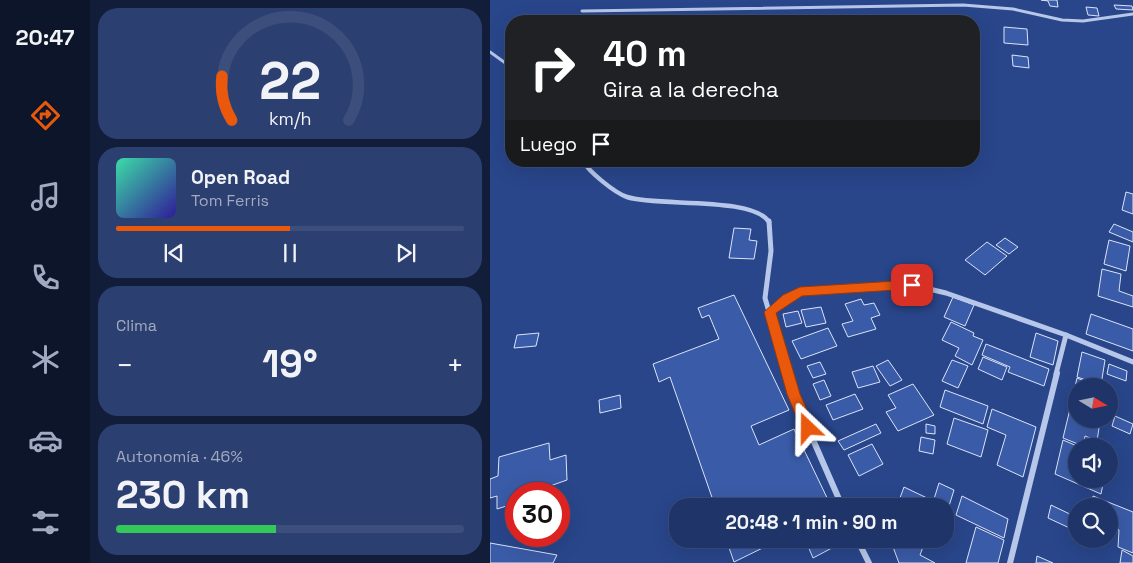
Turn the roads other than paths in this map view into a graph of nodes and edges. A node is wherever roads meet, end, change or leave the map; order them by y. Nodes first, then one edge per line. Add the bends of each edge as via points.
1 (582, 11) dead end
2 (1133, 14) edge
3 (490, 52) edge
4 (505, 63) edge
5 (586, 167) edge
6 (770, 312) junction
7 (1066, 335) junction
8 (1133, 362) edge
9 (838, 498) edge
10 (862, 548) edge
11 (869, 563) edge
12 (1010, 563) edge

1 - 2 street via 963,5 1013,9 1083,21
3 - 4 street
5 - 6 street via 627,197 751,209 769,220 771,251 765,298
6 - 7 street via 800,292 912,285 946,293
6 - 9 street via 793,394
7 - 8 street
7 - 12 street
10 - 11 street

